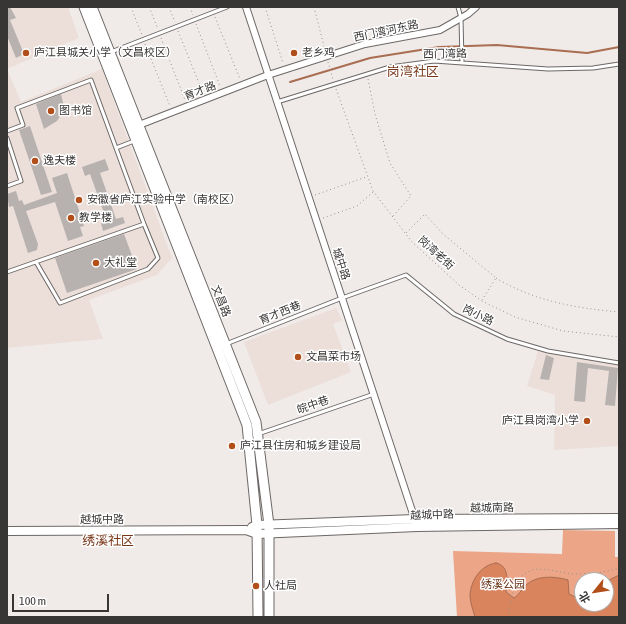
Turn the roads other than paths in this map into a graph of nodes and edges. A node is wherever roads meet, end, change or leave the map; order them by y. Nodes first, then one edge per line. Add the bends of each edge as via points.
1 (84, 7) edge
2 (92, 7) edge
3 (227, 7) edge
4 (246, 7) edge
5 (458, 7) edge
6 (476, 7) edge
7 (461, 18) junction
8 (110, 53) junction
9 (462, 62) junction
10 (619, 64) edge
11 (268, 75) junction
12 (277, 102) junction
13 (139, 125) junction
14 (7, 131) edge
15 (7, 138) edge
16 (136, 140) junction
17 (116, 148) junction
18 (7, 186) edge
19 (144, 224) junction
20 (36, 262) junction
21 (7, 272) edge
22 (342, 298) junction
23 (225, 344) junction
24 (619, 363) edge
25 (374, 394) junction
26 (258, 434) junction
27 (619, 518) edge
28 (416, 523) junction
29 (619, 524) edge
30 (257, 529) junction
31 (270, 529) junction
32 (7, 531) edge
33 (258, 617) edge
34 (270, 617) edge

1 - 16 main road, 文昌路
2 - 8 main road, 文昌路
3 - 8 lane
4 - 11 street, 城中路
5 - 7 lane
6 - 7 street, 西门湾河东路
7 - 9 lane
7 - 11 street, 西门湾河东路 via 440,30 365,44
8 - 13 main road, 文昌路
9 - 10 lane, 西门湾路 via 548,68 593,68
9 - 12 lane, 西门湾路 via 434,61 390,67
11 - 12 street, 城中路
11 - 13 street, 育才路
12 - 22 street, 城中路
13 - 23 main road, 文昌路
14 - 17 lane via 23,125 17,108 91,80
15 - 18 lane via 21,181
16 - 17 lane
16 - 30 main road, 文昌路 via 247,425
17 - 19 lane
19 - 20 lane
19 - 20 lane via 158,258 148,269 60,303
20 - 21 lane
22 - 23 lane, 育才西巷
22 - 24 lane, 岗小路 via 406,275 454,314 507,339 548,350
22 - 25 street, 城中路
23 - 26 main road, 文昌路 via 256,422
25 - 26 lane, 皖中巷
25 - 28 street, 城中路
26 - 31 main road, 文昌路
27 - 28 street, 越城南路
28 - 29 street, 越城中路
28 - 31 street, 越城中路
30 - 31 street, 越城中路
30 - 32 street, 越城中路
30 - 33 main road, 文昌路
31 - 34 main road, 文昌路

